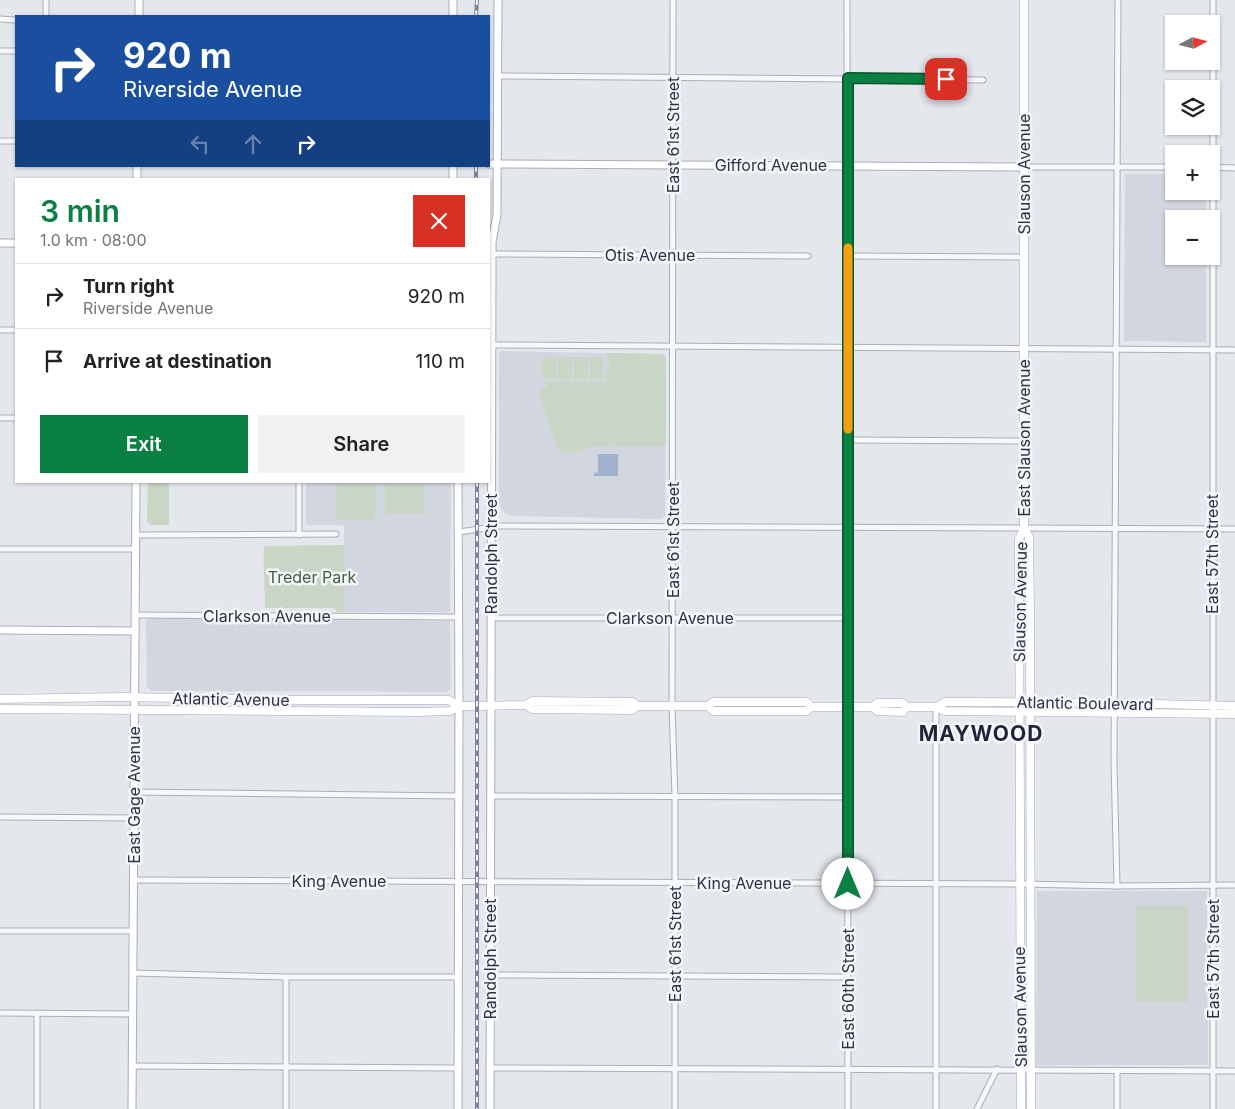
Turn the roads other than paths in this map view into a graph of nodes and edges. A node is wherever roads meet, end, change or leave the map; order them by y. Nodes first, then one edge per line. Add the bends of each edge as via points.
1 (46, 0) edge
2 (139, 0) edge
3 (453, 0) edge
4 (498, 0) edge
5 (673, 0) edge
6 (847, 0) edge
7 (1024, 0) edge
8 (1118, 0) edge
9 (1213, 0) edge
10 (46, 15) edge
11 (138, 15) edge
12 (453, 15) edge
13 (0, 19) edge
14 (15, 20) edge
15 (0, 51) edge
16 (15, 51) edge
17 (497, 76) junction
18 (672, 77) junction
19 (848, 78) junction
20 (982, 80) dead end
21 (0, 141) edge
22 (15, 141) edge
23 (1212, 145) edge
24 (490, 164) edge
25 (497, 164) junction
26 (673, 165) junction
27 (848, 166) junction
28 (1024, 166) junction
29 (1117, 167) junction
30 (1165, 167) edge
31 (1220, 168) edge
32 (1235, 168) edge
33 (1212, 200) edge
34 (0, 243) edge
35 (15, 243) edge
36 (492, 254) junction
37 (672, 255) junction
38 (808, 256) dead end
39 (848, 256) junction
40 (1024, 257) junction
41 (0, 330) edge
42 (15, 330) edge
43 (492, 345) junction
44 (673, 346) junction
45 (848, 347) junction
46 (1025, 348) junction
47 (1117, 350) junction
48 (1213, 350) junction
49 (1235, 350) edge
50 (0, 418) edge
51 (15, 418) edge
52 (848, 440) junction
53 (1024, 441) junction
54 (136, 483) edge
55 (299, 483) edge
56 (458, 483) edge
57 (490, 527) junction
58 (672, 527) junction
59 (848, 527) junction
60 (1024, 528) junction
61 (1116, 528) junction
62 (1212, 529) junction
63 (1235, 529) edge
64 (459, 532) junction
65 (299, 534) junction
66 (336, 534) dead end
67 (136, 535) junction
68 (136, 549) junction
69 (0, 550) edge
70 (135, 615) junction
71 (458, 617) junction
72 (492, 618) junction
73 (673, 618) junction
74 (848, 618) junction
75 (0, 630) edge
76 (135, 631) junction
77 (134, 697) junction
78 (0, 699) edge
79 (1019, 702) junction
80 (1031, 702) junction
81 (1115, 703) junction
82 (460, 706) junction
83 (490, 706) junction
84 (672, 706) junction
85 (1235, 706) edge
86 (848, 707) junction
87 (936, 707) junction
88 (0, 709) edge
89 (134, 709) junction
90 (1212, 710) junction
91 (1020, 713) junction
92 (1031, 713) junction
93 (1115, 713) junction
94 (1235, 714) edge
95 (134, 792) junction
96 (459, 796) junction
97 (490, 796) junction
98 (675, 797) junction
99 (848, 797) junction
100 (0, 817) edge
101 (134, 818) junction
102 (133, 880) junction
103 (459, 882) junction
104 (490, 882) junction
105 (675, 883) junction
106 (848, 884) junction
107 (936, 884) junction
108 (1020, 884) junction
109 (1031, 884) junction
110 (1213, 884) junction
111 (1235, 885) edge
112 (1117, 886) junction
113 (0, 931) edge
114 (133, 931) junction
115 (133, 973) junction
116 (490, 975) junction
117 (675, 975) junction
118 (286, 977) junction
119 (459, 977) junction
120 (848, 977) junction
121 (38, 1013) junction
122 (0, 1014) edge
123 (133, 1014) junction
124 (132, 1066) junction
125 (286, 1066) junction
126 (458, 1068) junction
127 (490, 1068) junction
128 (675, 1068) junction
129 (997, 1069) junction
130 (848, 1070) junction
131 (936, 1070) junction
132 (1021, 1070) junction
133 (1031, 1070) junction
134 (1117, 1070) junction
135 (1213, 1071) junction
136 (1235, 1071) edge
137 (37, 1109) edge
138 (132, 1109) edge
139 (286, 1109) edge
140 (458, 1109) edge
141 (490, 1109) edge
142 (674, 1109) edge
143 (848, 1109) edge
144 (936, 1109) edge
145 (977, 1109) edge
146 (1021, 1109) edge
147 (1031, 1109) edge
148 (1117, 1109) edge
149 (1213, 1109) edge

1 - 10 street
2 - 11 street
3 - 12 street
4 - 17 street, Randolph Street
5 - 18 street, East 61st Street
6 - 19 street, East 60th Street
7 - 28 main road, Slauson Avenue
8 - 29 street
9 - 23 street, East 57th Street
13 - 14 street
15 - 16 street
17 - 18 street
17 - 25 street, Randolph Street
18 - 19 street
18 - 26 street, East 61st Street
19 - 20 street
19 - 27 street, East 60th Street
21 - 22 street
24 - 25 street, Gifford Avenue
25 - 26 street, Gifford Avenue
25 - 36 street, Randolph Street via 497,215
26 - 27 street, Gifford Avenue
26 - 37 street, East 61st Street
27 - 28 street, Gifford Avenue
27 - 39 street, East 60th Street
28 - 29 street, Gifford Avenue
28 - 40 main road, Slauson Avenue
29 - 30 street, Gifford Avenue
29 - 47 street
31 - 32 street
33 - 48 street, East 57th Street
34 - 35 street
36 - 37 street, Otis Avenue
36 - 43 street, Randolph Street
37 - 38 street, Otis Avenue
37 - 44 street, East 61st Street
39 - 40 street
39 - 45 street, East 60th Street
40 - 46 main road, Slauson Avenue
41 - 42 street
43 - 44 street
43 - 57 street, Randolph Street
44 - 45 street
44 - 58 street, East 61st Street
45 - 46 street
45 - 52 street, East 60th Street
46 - 47 street
46 - 53 main road, East Slauson Avenue
47 - 48 street
47 - 61 street
48 - 49 street
48 - 62 street, East 57th Street
50 - 51 street
52 - 53 street
52 - 59 street, East 60th Street
53 - 60 main road, East Slauson Avenue
54 - 67 street, East Gage Avenue
55 - 65 street
56 - 64 street, Randolph Street
57 - 58 street
57 - 64 street
57 - 72 street, Randolph Street
58 - 59 street
58 - 73 street, East 61st Street
59 - 60 street
59 - 74 street, East 60th Street
60 - 61 street
60 - 79 main road, Slauson Avenue via 1019,539
60 - 80 main road, Slauson Avenue via 1029,537
61 - 62 street
61 - 81 street
62 - 63 street
62 - 90 street, East 57th Street
64 - 71 street, Randolph Street
65 - 66 street
65 - 67 street
67 - 68 street, East Gage Avenue
68 - 69 street
68 - 70 street, East Gage Avenue
70 - 71 street, Clarkson Avenue
70 - 76 street, East Gage Avenue
71 - 82 street, Randolph Street
72 - 73 street, Clarkson Avenue
72 - 83 street, Randolph Street
73 - 74 street, Clarkson Avenue
73 - 84 street, East 61st Street
74 - 86 street, East 60th Street
75 - 76 street
76 - 77 street, East Gage Avenue
77 - 78 main road, Atlantic Avenue
77 - 82 main road, Atlantic Avenue via 449,700
77 - 89 street, East Gage Avenue
79 - 80 main road, Atlantic Boulevard
79 - 87 main road, Atlantic Boulevard via 945,702
79 - 91 main road, Slauson Avenue
80 - 81 main road, Atlantic Boulevard
80 - 92 main road, Slauson Avenue
81 - 90 main road, Atlantic Boulevard
81 - 93 street
82 - 83 main road, Atlantic Avenue
82 - 89 main road, Atlantic Avenue via 450,711 417,712
82 - 96 street, Randolph Street
83 - 84 main road, Atlantic Boulevard via 526,705 532,709 573,710
83 - 97 street, Randolph Street
84 - 86 main road, Atlantic Boulevard via 708,706 713,711 807,711 811,707
84 - 98 street, East 61st Street
85 - 90 main road, Atlantic Boulevard
86 - 87 main road, Atlantic Boulevard via 872,707 877,703
86 - 99 street, East 60th Street
87 - 91 main road, Atlantic Boulevard via 945,711
87 - 107 street
88 - 89 main road, Atlantic Avenue
89 - 95 street, East Gage Avenue
90 - 93 main road, Atlantic Boulevard
90 - 94 main road, Atlantic Boulevard
90 - 110 street, East 57th Street
91 - 92 main road, Atlantic Boulevard
91 - 108 main road, Slauson Avenue
92 - 93 main road, Atlantic Boulevard
92 - 109 main road, Slauson Avenue
93 - 112 street
95 - 96 street
95 - 101 street, East Gage Avenue
96 - 103 street, Randolph Street
97 - 98 street
97 - 104 street, Randolph Street
98 - 99 street
98 - 105 street, East 61st Street
99 - 106 street, East 60th Street
100 - 101 street
101 - 102 street, East Gage Avenue
102 - 103 street, King Avenue
102 - 114 street, East Gage Avenue
103 - 104 street, King Avenue
103 - 119 street, Randolph Street
104 - 105 street, King Avenue
104 - 116 street, Randolph Street
105 - 106 street, King Avenue
105 - 117 street, East 61st Street
106 - 107 street, King Avenue
106 - 120 street, East 60th Street
107 - 108 street, King Avenue
107 - 131 street
108 - 109 street, King Avenue
108 - 132 main road, Slauson Avenue
109 - 112 street, King Avenue
109 - 133 main road, Slauson Avenue
110 - 111 street, King Avenue
110 - 112 street, King Avenue
110 - 135 street, East 57th Street
113 - 114 street
114 - 115 street, East Gage Avenue
115 - 118 street
115 - 123 street, East Gage Avenue
116 - 117 street
116 - 127 street, Randolph Street
117 - 120 street
117 - 128 street, East 61st Street
118 - 119 street
118 - 125 street
119 - 126 street, Randolph Street
120 - 130 street, East 60th Street
121 - 122 street
121 - 123 street
121 - 137 street
123 - 124 street, East Gage Avenue
124 - 125 street
124 - 138 street, East Gage Avenue
125 - 126 street
125 - 139 street
126 - 140 street, Randolph Street
127 - 128 street
127 - 141 street, Randolph Street
128 - 130 street
128 - 142 street, East 61st Street
129 - 131 street
129 - 132 street
129 - 145 street
130 - 131 street
130 - 143 street, East 60th Street
131 - 144 street
132 - 133 street
132 - 146 main road, Slauson Avenue
133 - 134 street
133 - 147 main road, Slauson Avenue
134 - 135 street
134 - 148 street
135 - 136 street
135 - 149 street, East 57th Street

